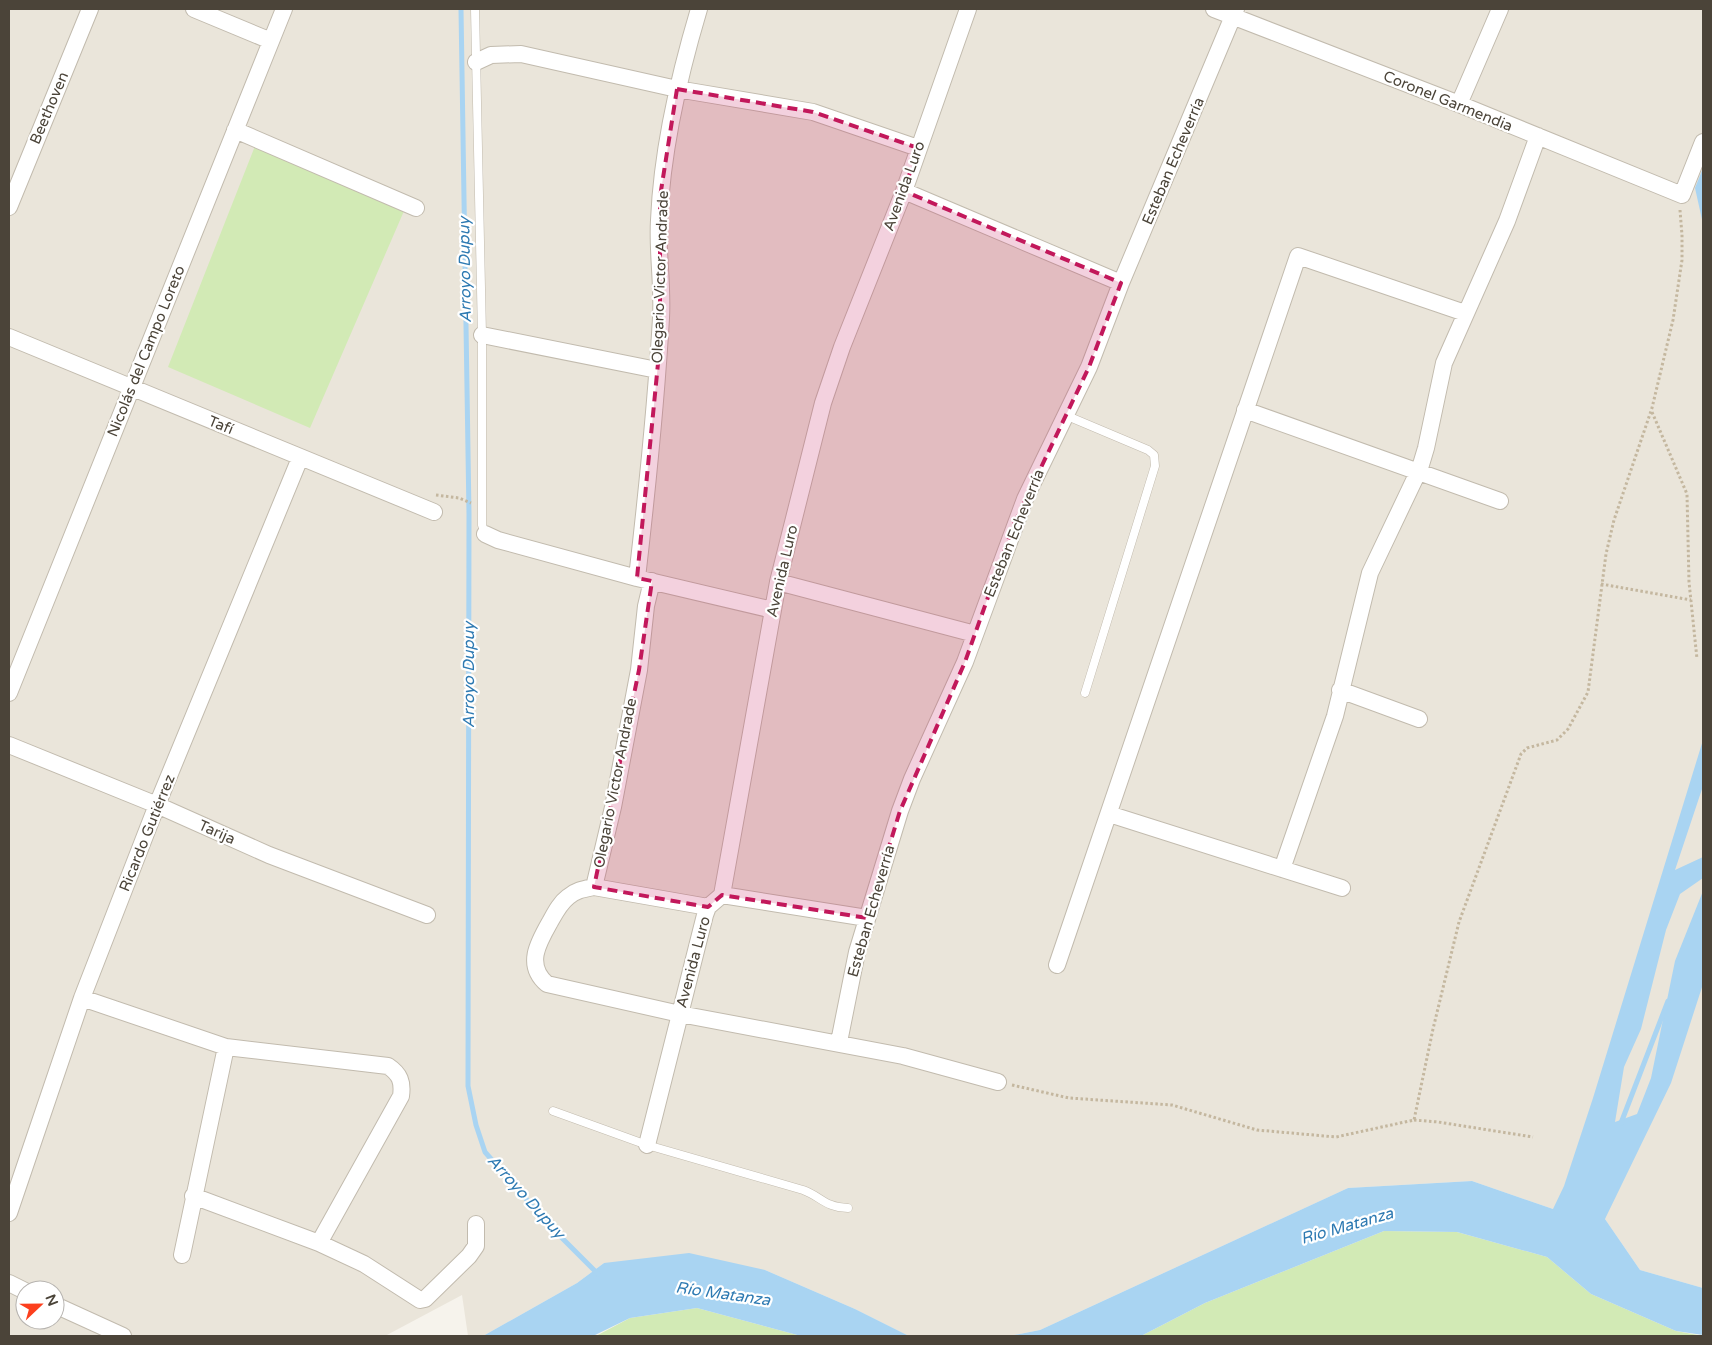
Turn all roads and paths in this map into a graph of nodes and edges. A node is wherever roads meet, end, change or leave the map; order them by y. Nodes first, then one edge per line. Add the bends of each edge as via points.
1 (90, 9) edge
2 (194, 9) edge
3 (284, 9) edge
4 (475, 9) edge
5 (700, 9) edge
6 (968, 9) edge
7 (1214, 9) edge
8 (1500, 9) edge
9 (1235, 13) edge
10 (271, 41) junction
11 (476, 62) junction
12 (677, 89) junction
13 (1459, 104) junction
14 (235, 130) junction
15 (1538, 136) junction
16 (1703, 142) edge
17 (918, 148) junction
18 (904, 191) junction
19 (1682, 195) junction
20 (9, 207) edge
21 (416, 208) dead end
22 (1122, 283) junction
23 (1465, 313) junction
24 (482, 335) junction
25 (9, 337) edge
26 (658, 370) junction
27 (130, 388) junction
28 (1245, 410) junction
29 (1651, 412) junction
30 (1065, 415) junction
31 (300, 458) junction
32 (1418, 472) junction
33 (459, 498) dead end
34 (1500, 501) dead end
35 (476, 505) dead end
36 (434, 512) dead end
37 (485, 534) joint
38 (645, 579) junction
39 (778, 582) junction
40 (1601, 584) junction
41 (1691, 600) junction
42 (773, 610) junction
43 (975, 634) junction
44 (1697, 659) dead end
45 (1340, 690) junction
46 (9, 693) edge
47 (1085, 693) dead end
48 (1420, 720) dead end
49 (9, 745) edge
50 (157, 805) junction
51 (1109, 814) junction
52 (1282, 869) junction
53 (594, 887) junction
54 (1342, 888) dead end
55 (722, 895) junction
56 (708, 907) junction
57 (427, 914) dead end
58 (867, 918) junction
59 (1058, 965) dead end
60 (82, 998) junction
61 (680, 1014) junction
62 (839, 1042) junction
63 (226, 1047) junction
64 (998, 1082) joint
65 (553, 1112) dead end
66 (1414, 1120) junction
67 (1533, 1137) dead end
68 (647, 1145) junction
69 (193, 1196) junction
70 (848, 1208) dead end
71 (9, 1213) edge
72 (476, 1224) dead end
73 (319, 1243) junction
74 (182, 1255) dead end
75 (65, 1310) edge
76 (123, 1336) edge

1 - 20 street, Beethoven
2 - 10 street
3 - 10 street, Nicolás del Campo Loreto
4 - 11 lane
5 - 12 street, Olegario Victor Andrade
6 - 17 street, Avenida Luro
7 - 9 street, Coronel Garmendia
8 - 13 street
9 - 13 street, Coronel Garmendia
9 - 22 street, Esteban Echeverría
10 - 14 street, Nicolás del Campo Loreto
11 - 12 street via 491,55 521,54
11 - 24 lane
12 - 17 street via 813,112
12 - 26 street, Olegario Victor Andrade via 659,222 662,308
13 - 15 street, Coronel Garmendia
14 - 21 street
14 - 27 street, Nicolás del Campo Loreto
15 - 19 street, Coronel Garmendia
15 - 23 street via 1507,221
16 - 19 street
17 - 18 street, Avenida Luro
18 - 22 street
18 - 39 street, Avenida Luro via 832,374
19 - 29 path via 1679,286
22 - 30 street, Esteban Echeverría via 1096,350
23 - 28 street via 1298,256
23 - 32 street via 1444,363
24 - 26 street
24 - 37 lane via 482,525
25 - 27 street, Tafí
26 - 38 street, Olegario Victor Andrade
27 - 31 street, Tafí
27 - 46 street, Nicolás del Campo Loreto
28 - 32 street
28 - 51 street
29 - 40 path via 1614,520
29 - 41 path via 1687,494
30 - 43 street, Esteban Echeverría via 1021,507
30 - 47 lane via 1148,450 1154,455 1156,466
31 - 36 street, Tafí
31 - 50 street, Ricardo Gutiérrez
32 - 34 street
32 - 45 street via 1370,573
33 - 35 path
37 - 38 street
38 - 42 street
38 - 53 street, Olegario Victor Andrade via 646,606 639,670 608,832
39 - 42 street, Avenida Luro
39 - 43 street
40 - 41 path
40 - 66 path via 1588,692 1568,729 1557,740 1527,748 1521,754 1459,922
41 - 44 path
42 - 55 street, Avenida Luro
43 - 58 street, Esteban Echeverría via 912,779
45 - 48 street
45 - 52 street via 1335,716
49 - 50 street, Tarija
50 - 57 street, Tarija via 269,855
50 - 60 street, Ricardo Gutiérrez
51 - 52 street
51 - 59 street
52 - 54 street
53 - 56 street
53 - 61 street, Olegario Victor Andrade via 581,889 560,906 536,946 536,972 547,984
55 - 56 street, Avenida Luro
55 - 58 street
56 - 61 street, Avenida Luro
58 - 62 street, Esteban Echeverría
60 - 63 street
60 - 71 street, Ricardo Gutiérrez
61 - 62 street
61 - 68 street, Avenida Luro
62 - 64 street
63 - 69 street
63 - 73 street via 388,1066 401,1079 401,1096
64 - 66 path via 1069,1098 1172,1105 1256,1130 1336,1137
65 - 68 lane
66 - 67 path
68 - 70 lane via 803,1190 826,1204
69 - 73 street
69 - 74 street
72 - 73 street via 476,1246 469,1256 425,1299 420,1300 364,1264
75 - 76 street

